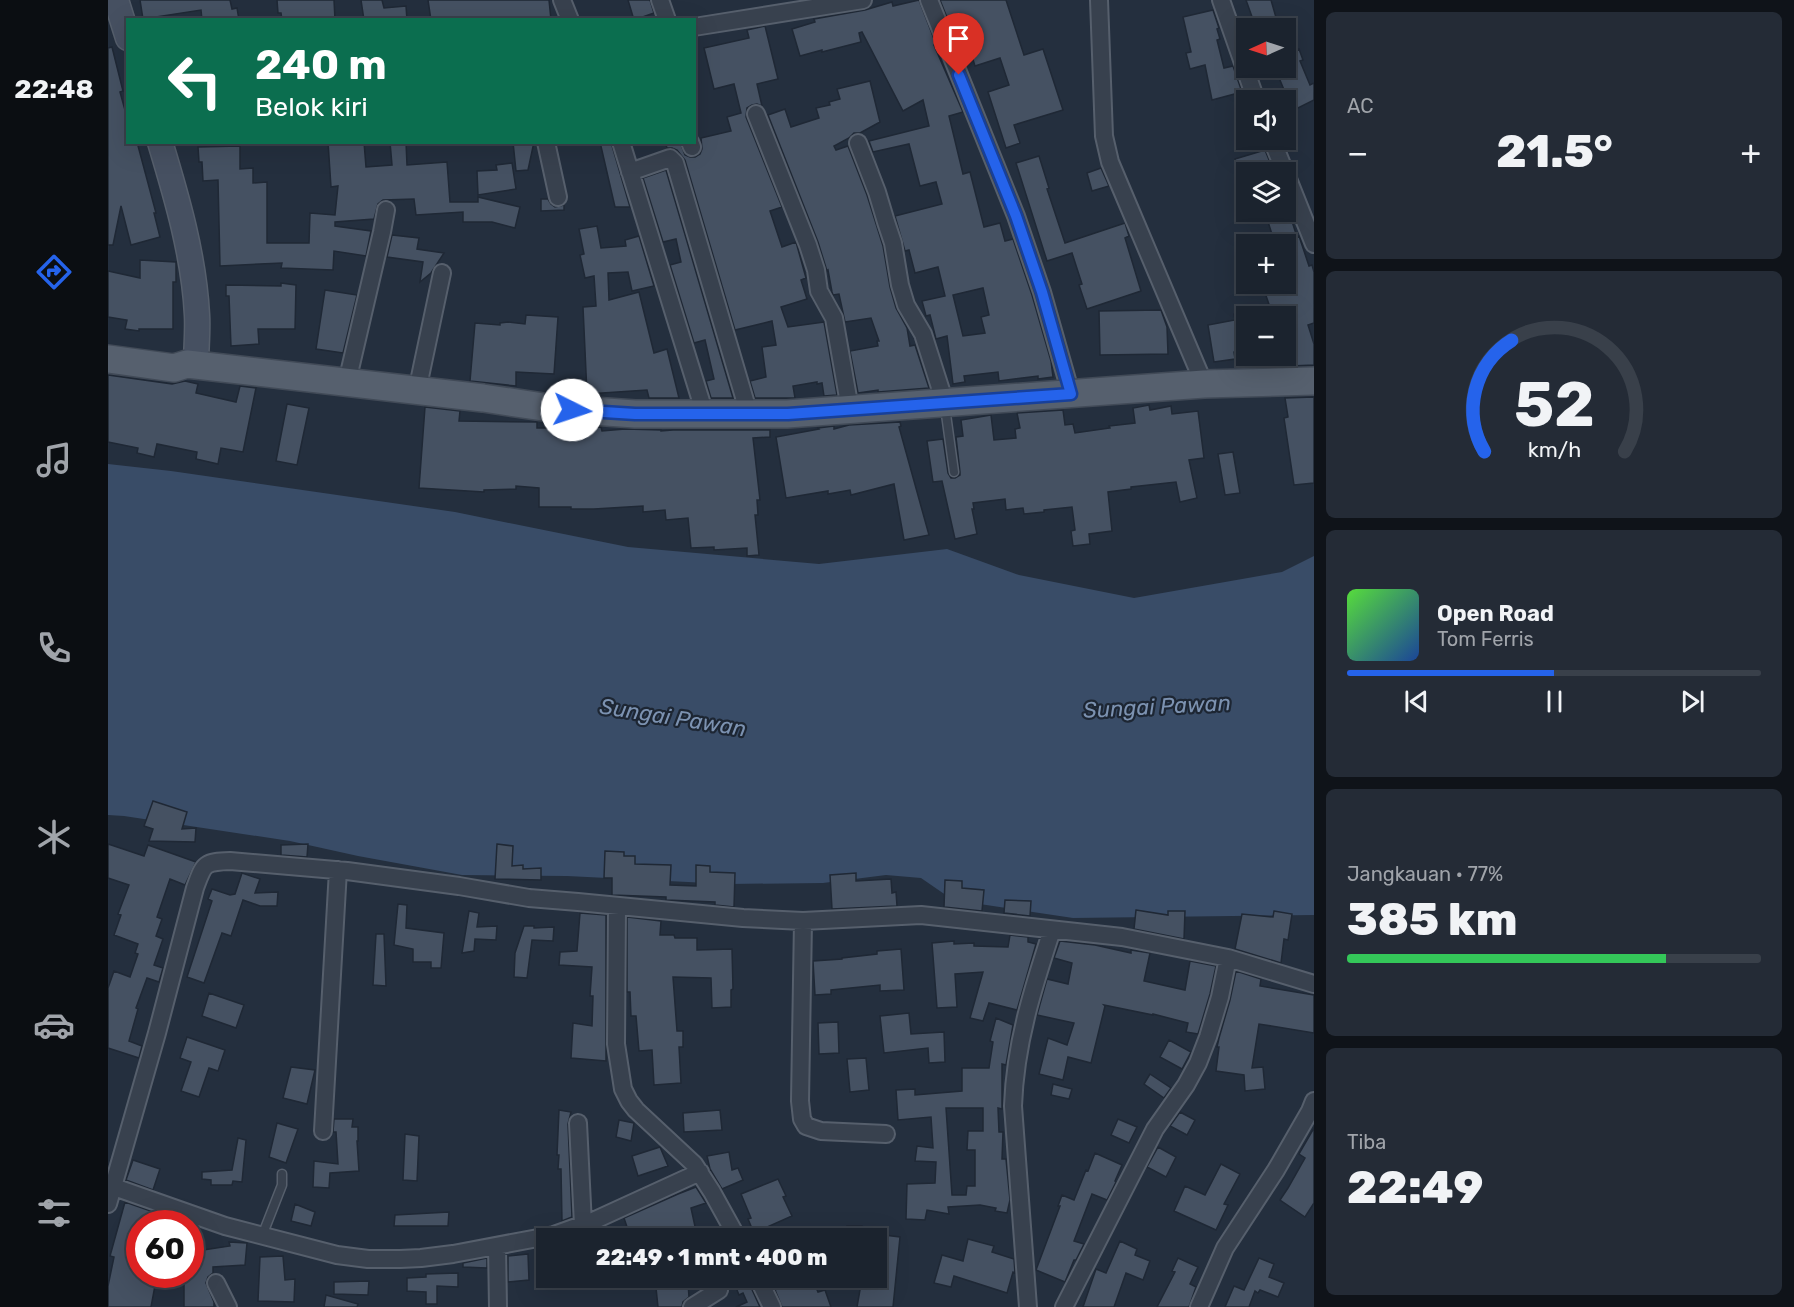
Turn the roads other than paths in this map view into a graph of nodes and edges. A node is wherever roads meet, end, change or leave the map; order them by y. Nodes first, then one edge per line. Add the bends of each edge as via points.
1 (116, 0) edge
2 (562, 0) edge
3 (660, 0) edge
4 (863, 0) edge
5 (929, 0) edge
6 (1099, 0) edge
7 (1221, 0) edge
8 (840, 2) edge
9 (569, 18) edge
10 (666, 18) edge
11 (696, 27) edge
12 (126, 32) edge
13 (1252, 90) edge
14 (756, 114) dead end
15 (858, 143) dead end
16 (161, 144) edge
17 (546, 144) edge
18 (622, 144) edge
19 (630, 172) junction
20 (558, 197) dead end
21 (1296, 200) edge
22 (386, 210) dead end
23 (1314, 244) edge
24 (442, 273) dead end
25 (108, 346) edge
26 (108, 359) edge
27 (183, 364) junction
28 (1314, 381) edge
29 (347, 382) junction
30 (1204, 384) junction
31 (417, 391) junction
32 (1071, 394) junction
33 (945, 403) junction
34 (850, 409) junction
35 (705, 414) junction
36 (749, 414) junction
37 (954, 471) dead end
38 (338, 870) junction
39 (617, 906) junction
40 (802, 921) junction
41 (1052, 930) junction
42 (1228, 958) junction
43 (1314, 984) edge
44 (1314, 1101) edge
45 (578, 1123) dead end
46 (323, 1131) dead end
47 (886, 1134) dead end
48 (700, 1172) junction
49 (282, 1174) dead end
50 (114, 1187) junction
51 (108, 1203) edge
52 (584, 1225) junction
53 (732, 1228) edge
54 (262, 1236) junction
55 (497, 1246) junction
56 (216, 1283) dead end
57 (763, 1288) edge
58 (719, 1290) dead end
59 (228, 1307) edge
60 (498, 1307) edge
61 (692, 1307) edge
62 (772, 1307) edge
63 (1028, 1307) edge
64 (1064, 1307) edge
65 (1199, 1307) edge

1 - 12 street
2 - 9 street
3 - 10 street
4 - 8 street
5 - 32 street via 1016,216
6 - 30 street via 1106,149
7 - 13 street
8 - 11 street
14 - 34 street via 808,245 819,291 834,318
15 - 33 street via 893,243 906,305 923,334
16 - 27 street via 189,250 197,316
17 - 20 street
18 - 19 street
19 - 35 street
19 - 36 street via 669,158 675,163
21 - 23 street
22 - 29 street
24 - 31 street
25 - 27 main road
26 - 27 main road
27 - 29 main road
28 - 30 main road
29 - 31 main road
30 - 32 main road
31 - 35 main road via 550,408
32 - 33 main road
33 - 34 main road
33 - 37 lane
34 - 36 main road
35 - 36 main road
38 - 39 street via 522,897
38 - 46 street
38 - 50 street via 230,861 206,864 201,870
39 - 40 street
39 - 48 street via 616,1044 623,1089 636,1110
40 - 41 street via 921,915
40 - 47 street via 802,1119 806,1126 821,1131
41 - 42 street via 1122,937
41 - 63 street via 1030,995 1014,1079
42 - 43 street
42 - 64 street via 1220,997 1198,1063 1155,1129
44 - 65 street via 1276,1170 1225,1248
45 - 52 street
48 - 52 street
48 - 53 street
49 - 54 lane via 282,1185
50 - 51 street
50 - 54 street
52 - 55 street
54 - 55 street via 337,1256 368,1259 421,1258
55 - 60 street
56 - 59 street
57 - 62 street
58 - 61 street

